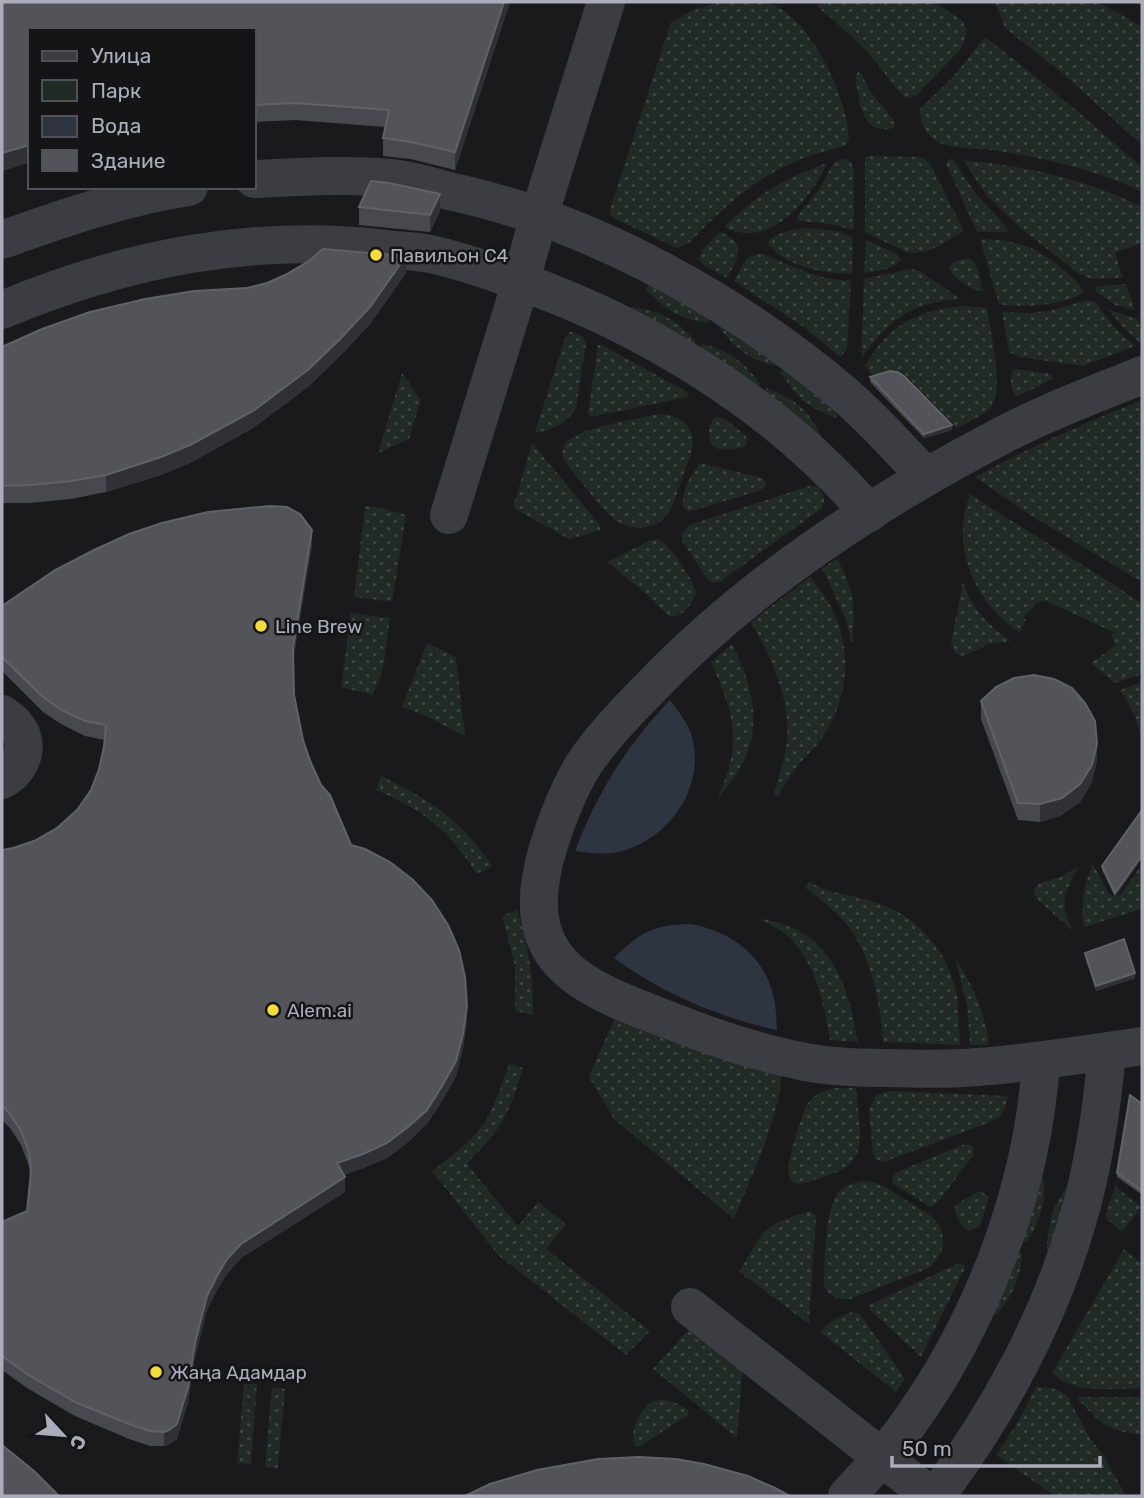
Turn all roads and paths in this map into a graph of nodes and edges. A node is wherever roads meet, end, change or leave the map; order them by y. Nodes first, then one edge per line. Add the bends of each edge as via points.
1 (606, 2) edge
2 (256, 179) edge
3 (176, 189) edge
4 (539, 216) junction
5 (2, 240) edge
6 (521, 281) junction
7 (2, 310) edge
8 (1142, 375) edge
9 (926, 477) junction
10 (869, 513) junction
11 (449, 515) dead end
12 (2, 714) edge
13 (2, 780) edge
14 (1125, 1049) edge
15 (1041, 1061) junction
16 (690, 1307) dead end
17 (882, 1458) junction
18 (847, 1496) edge
19 (931, 1496) edge
20 (936, 1496) edge

1 - 4 lane
2 - 4 lane via 394,178
3 - 5 lane via 76,214
4 - 6 lane
4 - 9 lane via 635,258 750,324 846,396
6 - 7 lane via 430,254 311,243 260,245 208,250 108,272
6 - 10 lane via 595,312 690,362 803,447
6 - 11 lane
8 - 9 lane via 1006,433
9 - 10 lane
10 - 15 lane via 733,609 671,665 603,738 566,798 554,828 540,889 543,935 567,969 614,999 798,1061 916,1069
12 - 13 lane via 17,726 24,746 17,767
14 - 15 lane
14 - 20 lane via 1101,1104 1079,1217 1065,1260 1005,1391
15 - 17 lane via 1025,1164 993,1269 941,1372
16 - 17 lane
17 - 18 lane
17 - 19 lane

